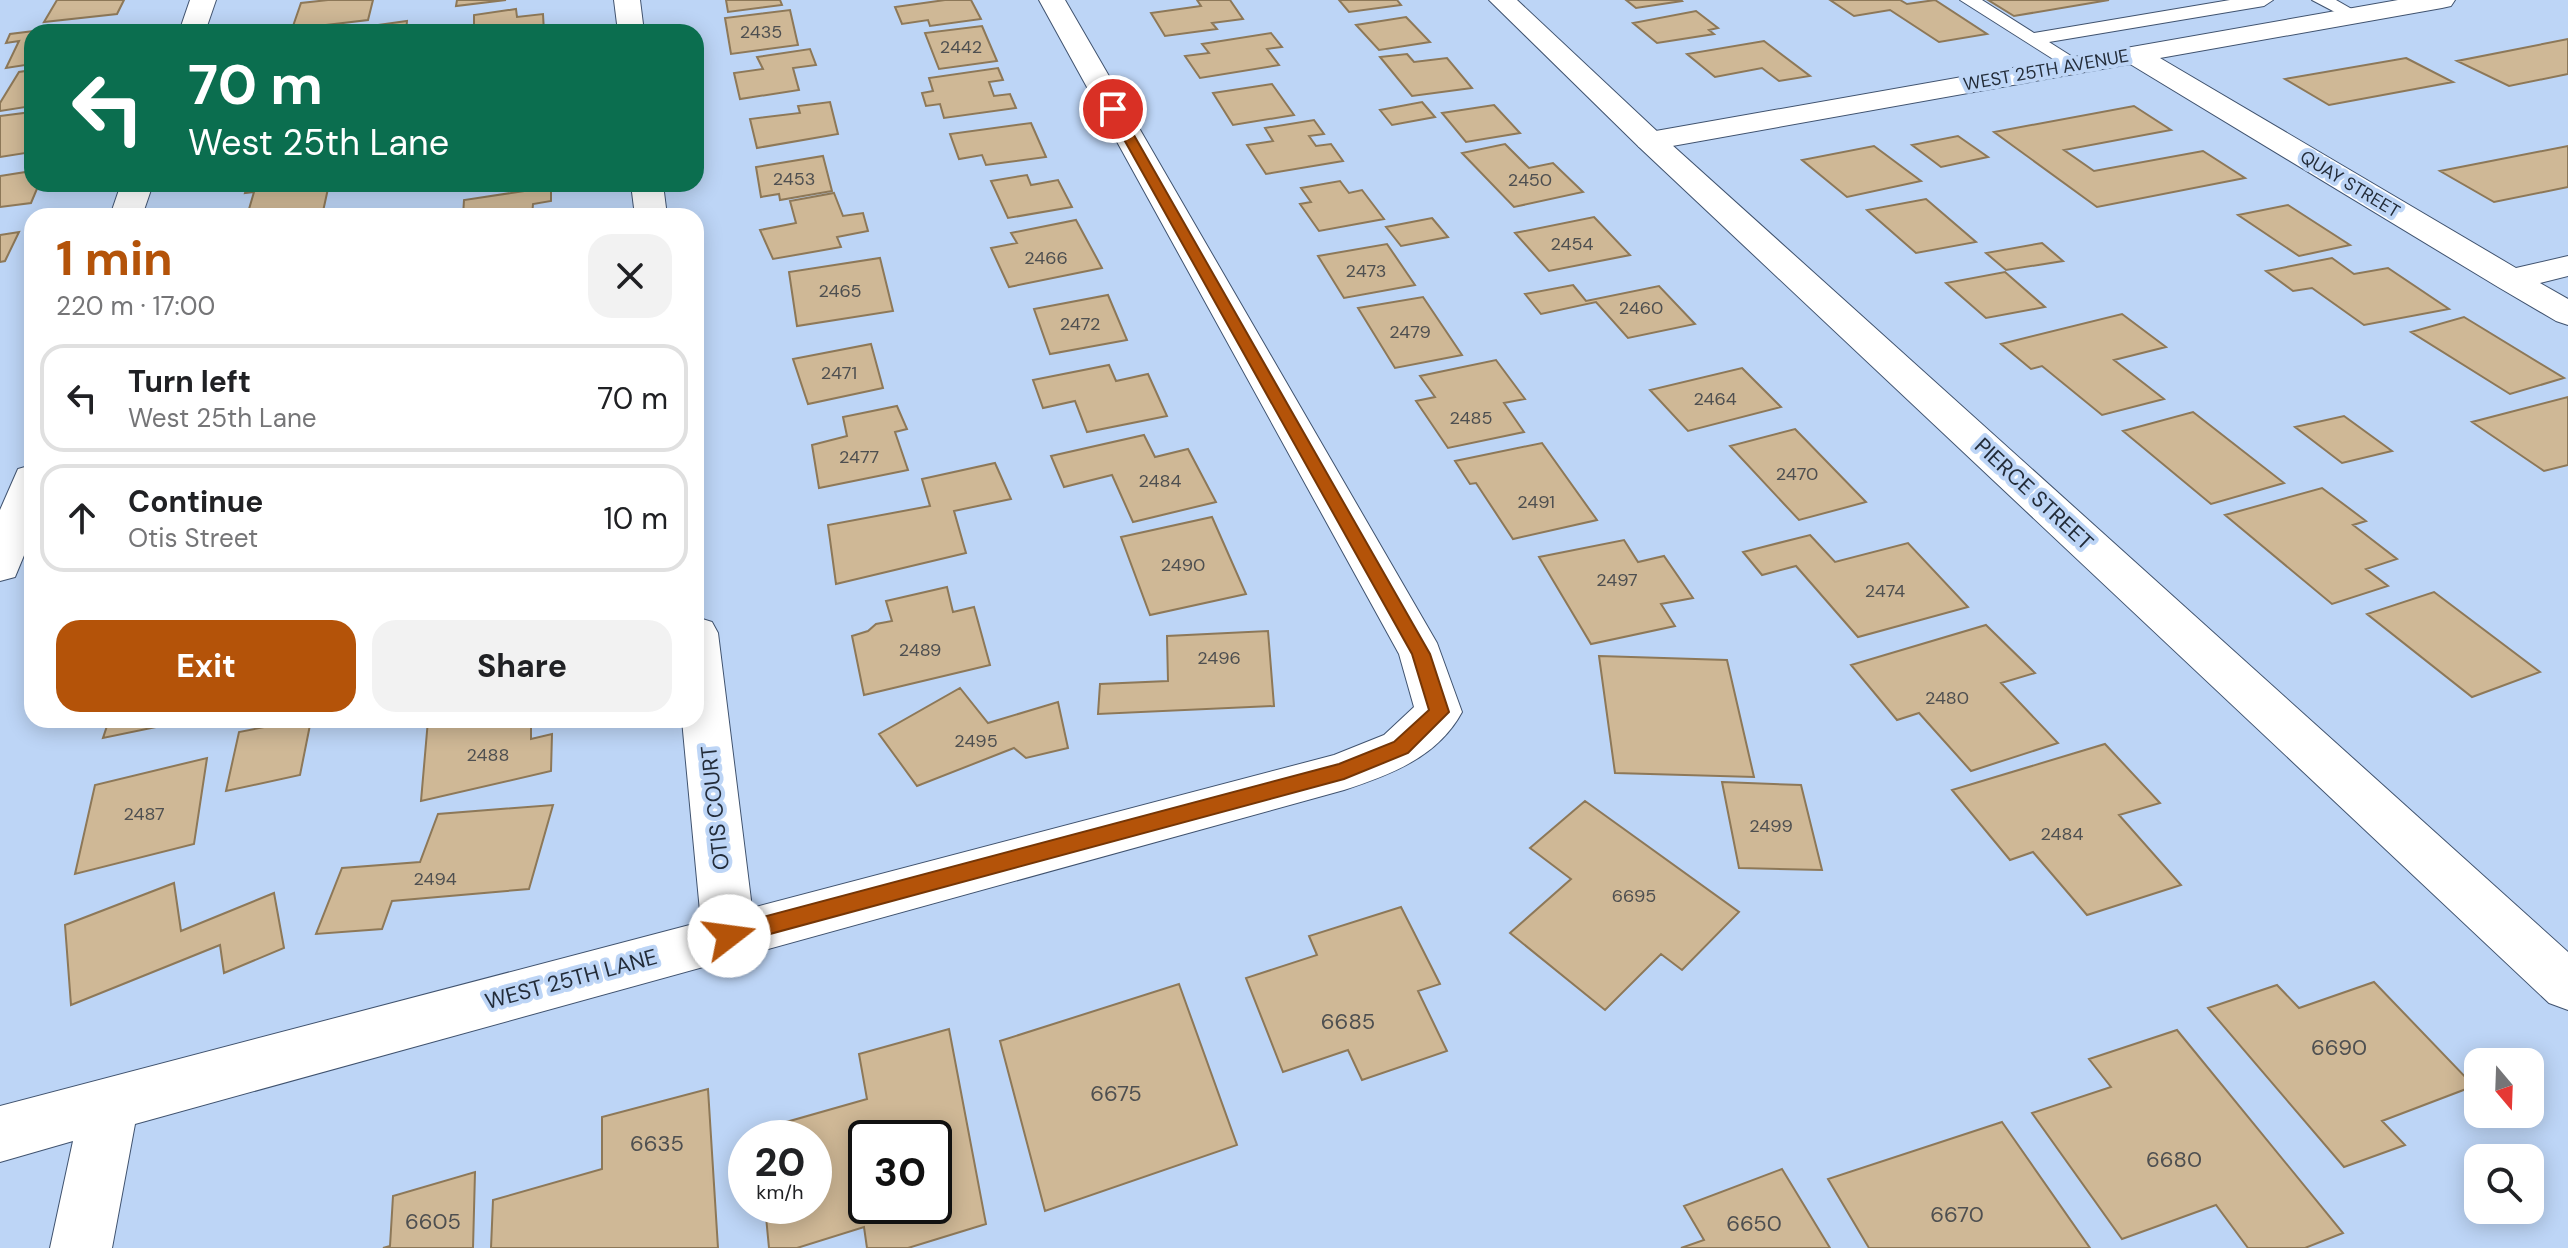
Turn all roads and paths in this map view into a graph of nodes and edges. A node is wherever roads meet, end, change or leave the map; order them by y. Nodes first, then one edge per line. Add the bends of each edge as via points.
1 (203, 0) edge
2 (627, 0) edge
3 (1052, 0) edge
4 (1502, 0) edge
5 (1969, 0) edge
6 (2264, 0) edge
7 (2321, 0) edge
8 (2442, 0) edge
9 (2354, 16) junction
10 (195, 24) edge
11 (630, 24) edge
12 (2031, 39) junction
13 (2133, 54) junction
14 (2072, 65) junction
15 (1650, 141) junction
16 (2568, 266) edge
17 (2510, 280) junction
18 (2568, 314) edge
19 (24, 500) edge
20 (0, 567) edge
21 (704, 706) edge
22 (729, 936) junction
23 (2568, 986) edge
24 (110, 1103) junction
25 (0, 1134) edge
26 (81, 1248) edge

1 - 10 street
2 - 11 street
3 - 22 street, WEST 25TH LANE via 1421,654 1439,712 1401,748 1344,771
4 - 15 street, PIERCE STREET
5 - 12 lane
6 - 12 lane
7 - 9 lane
8 - 9 street, WEST 25TH AVENUE
9 - 13 street, WEST 25TH AVENUE
12 - 14 lane
13 - 14 street, WEST 25TH AVENUE
13 - 17 street, QUAY STREET
14 - 15 street, WEST 25TH AVENUE
15 - 23 street, PIERCE STREET
16 - 17 street
17 - 18 street, QUAY STREET
19 - 20 street
21 - 22 street, OTIS COURT
22 - 24 street, WEST 25TH LANE
24 - 25 street, WEST 25TH LANE
24 - 26 street

